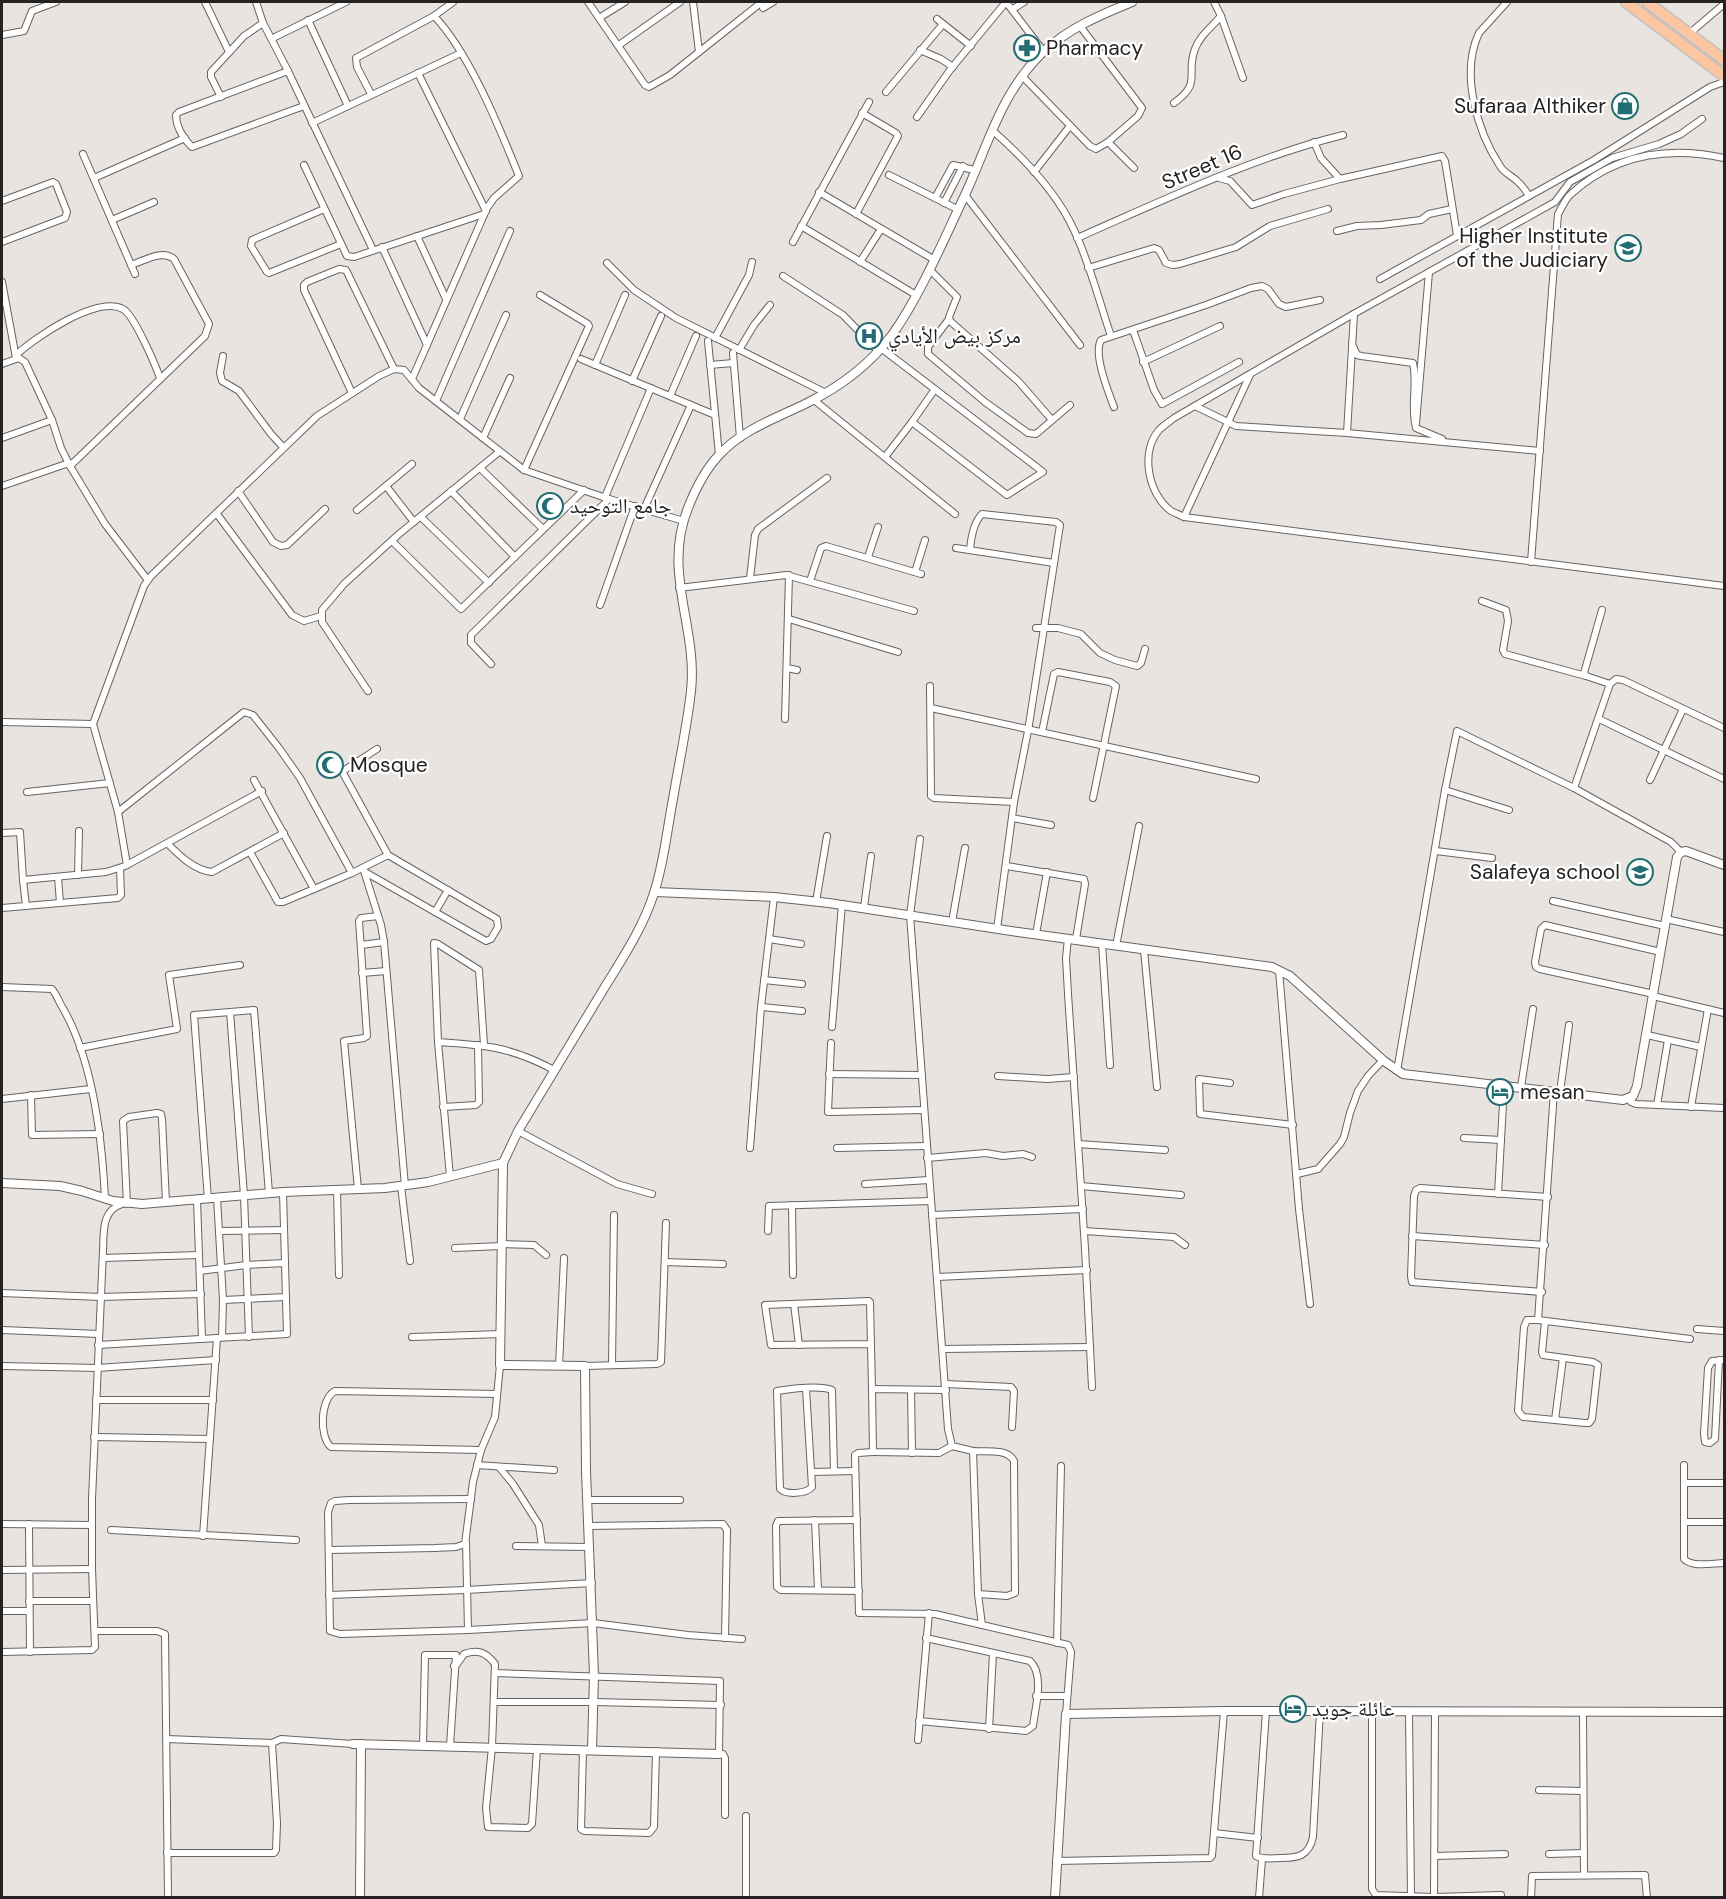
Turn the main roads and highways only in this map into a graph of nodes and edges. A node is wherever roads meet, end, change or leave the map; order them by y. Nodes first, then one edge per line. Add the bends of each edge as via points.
1 (1626, 2) edge
2 (1652, 3) edge
3 (1725, 60) edge
4 (1724, 76) edge

1 - 4 highway
2 - 3 highway

